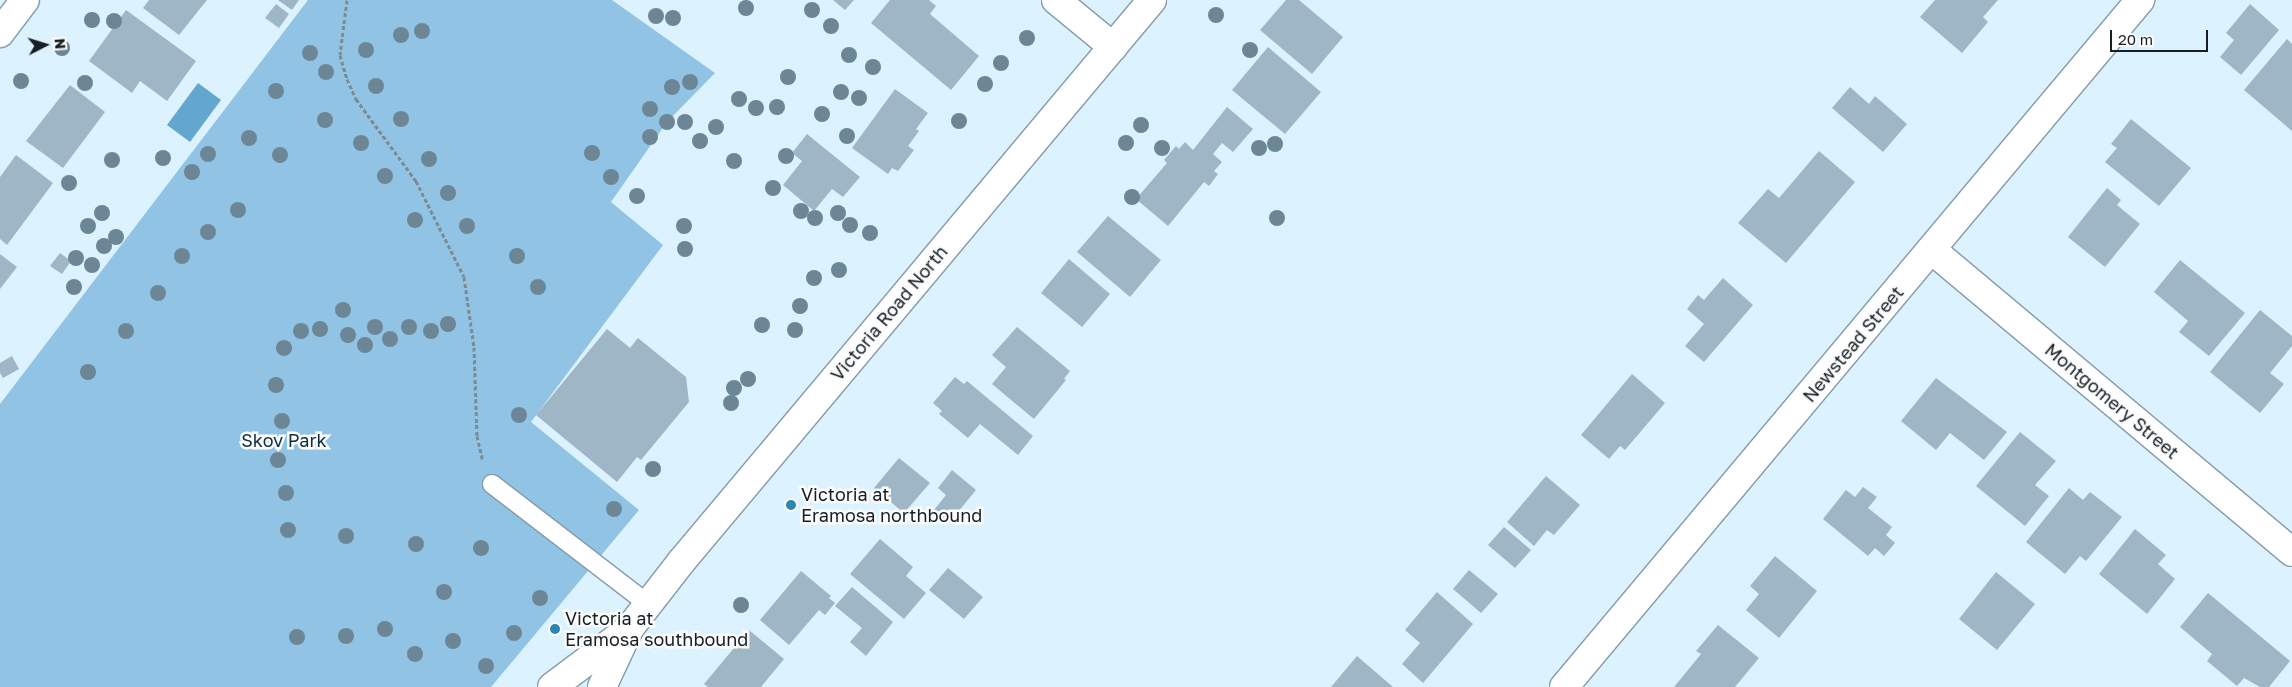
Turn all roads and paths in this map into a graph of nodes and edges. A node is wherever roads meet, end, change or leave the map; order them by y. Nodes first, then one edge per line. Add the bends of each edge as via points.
1 (25, 0) edge
2 (347, 0) edge
3 (1056, 0) edge
4 (1152, 0) edge
5 (2140, 0) edge
6 (0, 33) edge
7 (1112, 47) junction
8 (1932, 250) junction
9 (492, 484) joint
10 (2292, 552) edge
11 (648, 604) junction
12 (629, 629) junction
13 (552, 687) edge
14 (602, 687) edge
15 (1564, 687) edge

1 - 6 street
2 - 9 path via 340,55 356,99 416,181 464,277 474,347 477,436
3 - 7 street
4 - 7 street, Victoria Road North
5 - 8 street, Newstead Street
7 - 11 street, Victoria Road North
8 - 10 street, Montgomery Street
8 - 15 street, Newstead Street
9 - 11 lane
11 - 12 street, Victoria Road North
12 - 13 street, Victoria Road North
12 - 14 street, Victoria Road North

